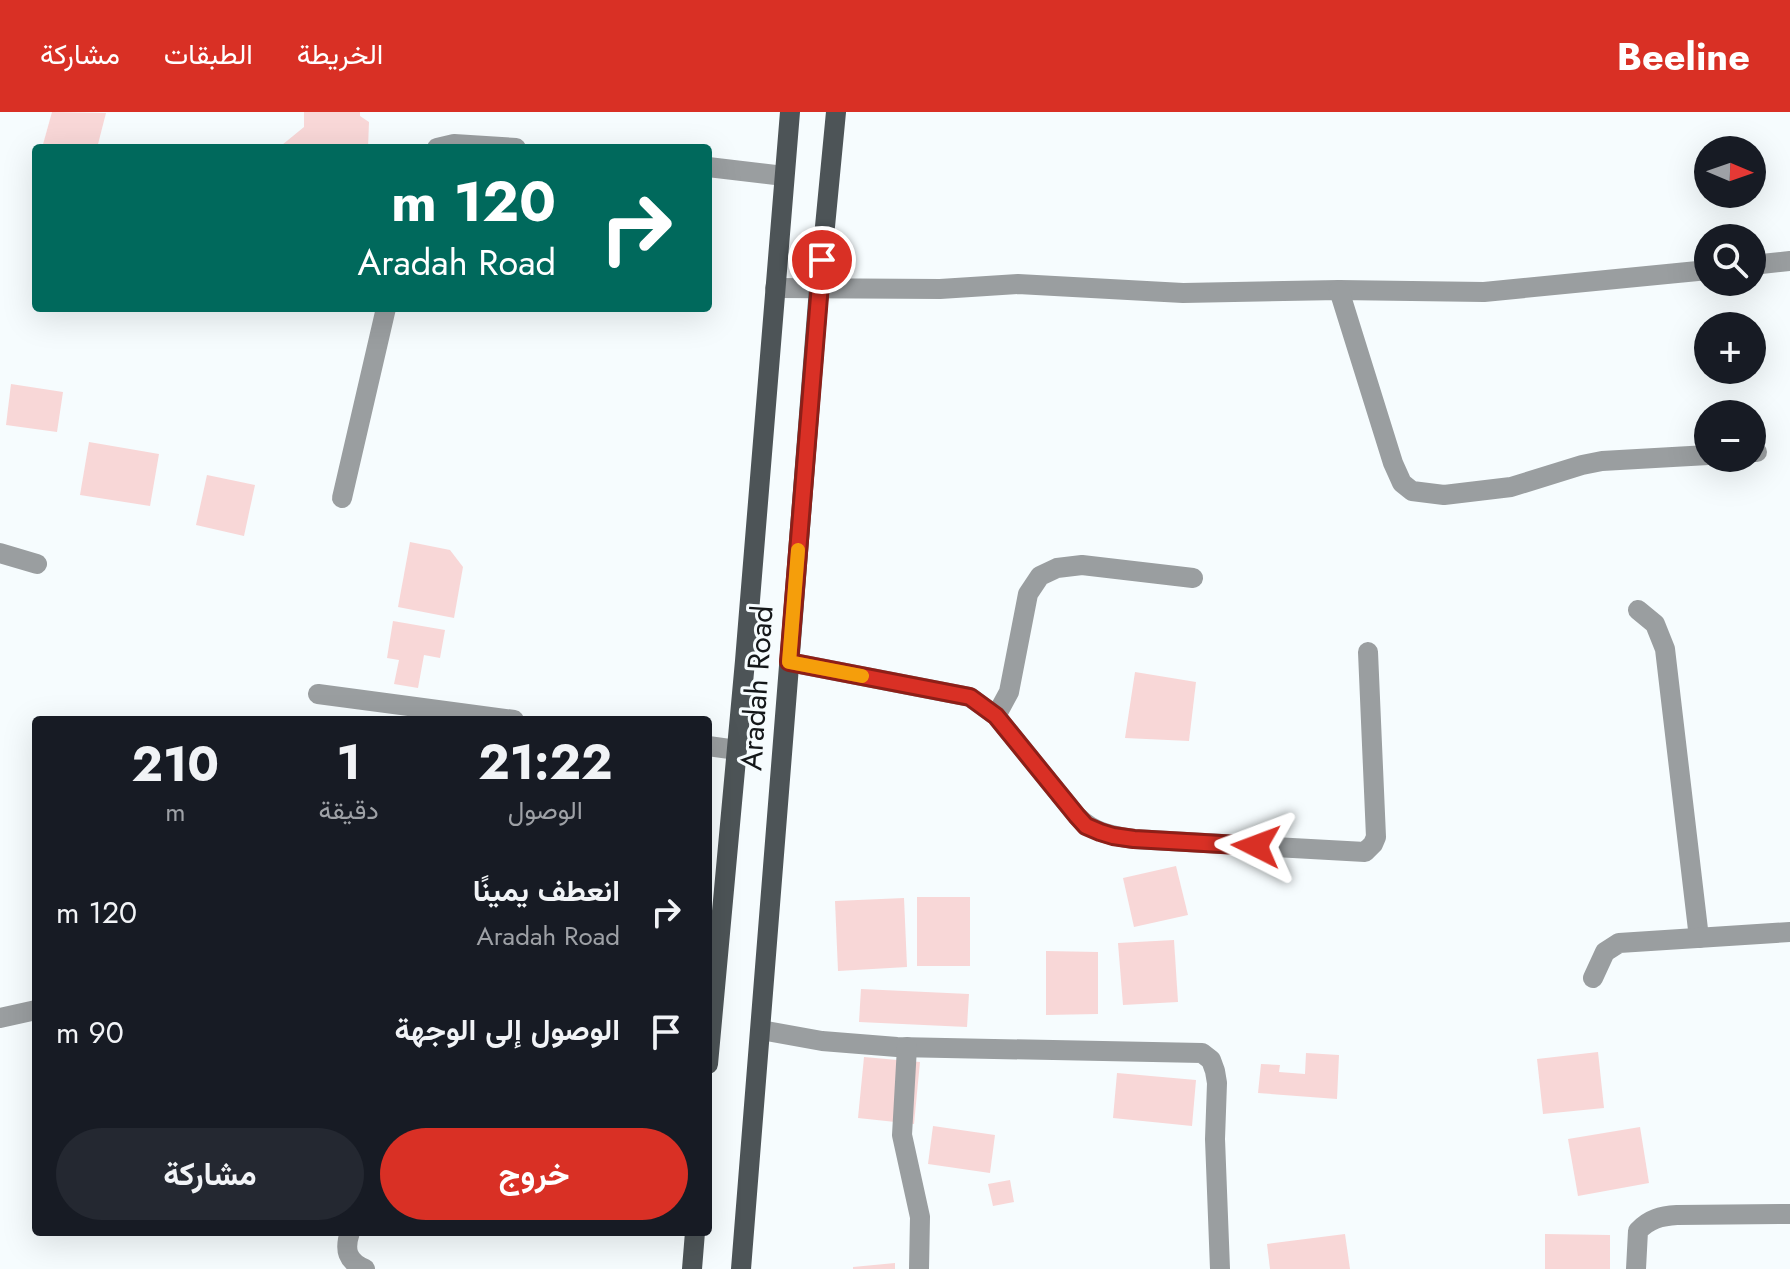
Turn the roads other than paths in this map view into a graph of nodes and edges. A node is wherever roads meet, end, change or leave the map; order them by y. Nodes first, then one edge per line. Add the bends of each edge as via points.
1 (790, 112) edge
2 (836, 112) edge
3 (712, 167) edge
4 (784, 176) junction
5 (1790, 261) edge
6 (1766, 264) edge
7 (1694, 271) edge
8 (775, 288) junction
9 (819, 289) junction
10 (1339, 290) junction
11 (385, 312) edge
12 (1694, 456) edge
13 (342, 498) dead end
14 (0, 553) edge
15 (37, 564) dead end
16 (1193, 578) dead end
17 (1638, 610) dead end
18 (1368, 652) dead end
19 (789, 662) junction
20 (318, 694) dead end
21 (484, 716) edge
22 (996, 716) junction
23 (712, 747) edge
24 (737, 750) junction
25 (1790, 932) edge
26 (1699, 938) junction
27 (1593, 978) dead end
28 (32, 1011) edge
29 (0, 1018) edge
30 (712, 1021) edge
31 (761, 1030) junction
32 (907, 1047) junction
33 (1790, 1214) edge
34 (349, 1236) edge
35 (695, 1236) edge
36 (365, 1269) edge
37 (692, 1269) edge
38 (741, 1269) edge
39 (919, 1269) edge
40 (1220, 1269) edge
41 (1636, 1269) edge

1 - 4 main road
2 - 9 main road, Aradah Road
3 - 4 street
4 - 8 main road
5 - 6 street
7 - 10 street via 1484,292
8 - 9 street
8 - 24 main road
9 - 10 street via 1018,284 1183,293
9 - 19 main road, Aradah Road
10 - 12 street via 1393,463 1412,491 1485,491 1602,461
11 - 13 street
14 - 15 street
16 - 22 street via 1082,565 1040,576 1028,594 1009,692
17 - 26 street via 1655,624 1665,649
18 - 22 street via 1376,837 1365,852 1134,839 1100,832 1077,816
19 - 22 street via 970,697
19 - 31 main road, Aradah Road
20 - 21 street
23 - 24 street
24 - 30 main road
25 - 26 street
26 - 27 street via 1619,943 1605,952
28 - 29 street
31 - 32 street
31 - 38 main road, Aradah Road
32 - 39 street via 902,1135 920,1217
32 - 40 street via 1202,1053 1211,1060 1217,1083
33 - 41 street via 1651,1220 1638,1231
34 - 36 street via 347,1255
35 - 37 main road

